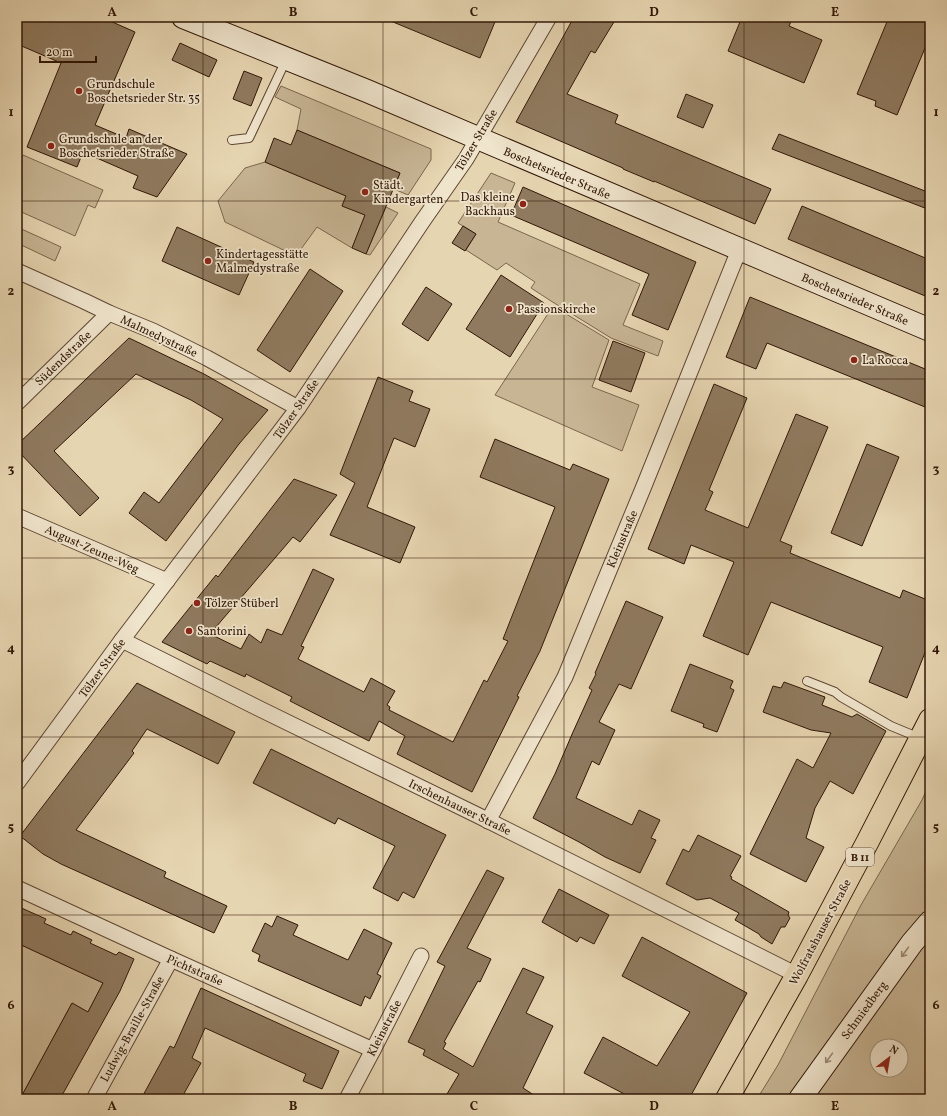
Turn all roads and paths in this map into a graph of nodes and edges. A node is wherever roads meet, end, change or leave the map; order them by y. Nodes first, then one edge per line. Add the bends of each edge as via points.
1 (183, 17) edge
2 (549, 17) edge
3 (286, 59) junction
4 (478, 139) junction
5 (232, 140) dead end
6 (739, 250) junction
7 (17, 271) edge
8 (109, 313) junction
9 (930, 330) edge
10 (17, 403) edge
11 (298, 408) junction
12 (17, 516) edge
13 (167, 581) junction
14 (122, 640) junction
15 (807, 681) dead end
16 (925, 729) edge
17 (17, 783) edge
18 (488, 821) junction
19 (17, 888) edge
20 (930, 922) edge
21 (421, 956) dead end
22 (171, 959) junction
23 (797, 975) junction
24 (373, 1050) junction
25 (94, 1099) edge
26 (347, 1099) edge
27 (727, 1099) edge
28 (800, 1099) edge

1 - 3 main road, Boschetsrieder Straße
2 - 4 street, Tölzer Straße
3 - 4 main road, Boschetsrieder Straße
3 - 5 lane via 249,138
4 - 6 main road, Boschetsrieder Straße
4 - 11 street, Tölzer Straße
6 - 9 main road, Boschetsrieder Straße
6 - 18 street, Kleinstraße via 565,677
7 - 8 street, Malmedystraße
8 - 10 street, Südendstraße
8 - 11 street, Malmedystraße via 153,331 207,358
11 - 13 street, Tölzer Straße
12 - 13 street, August-Zeune-Weg
13 - 14 street, Tölzer Straße
14 - 17 street, Tölzer Straße
14 - 18 street, Irschenhauser Straße
15 - 16 lane via 835,692 841,698 891,726
16 - 23 main road, Wolfratshauser Straße / B 11
18 - 23 street, Irschenhauser Straße
19 - 22 street, Pichtstraße
20 -> 28 main road, Schmiedberg via 912,943
21 - 24 street, Kleinstraße
22 - 24 street, Pichtstraße
22 - 25 street, Ludwig-Braille-Straße
23 - 27 main road, Wolfratshauser Straße / B 11
24 - 26 street, Kleinstraße

